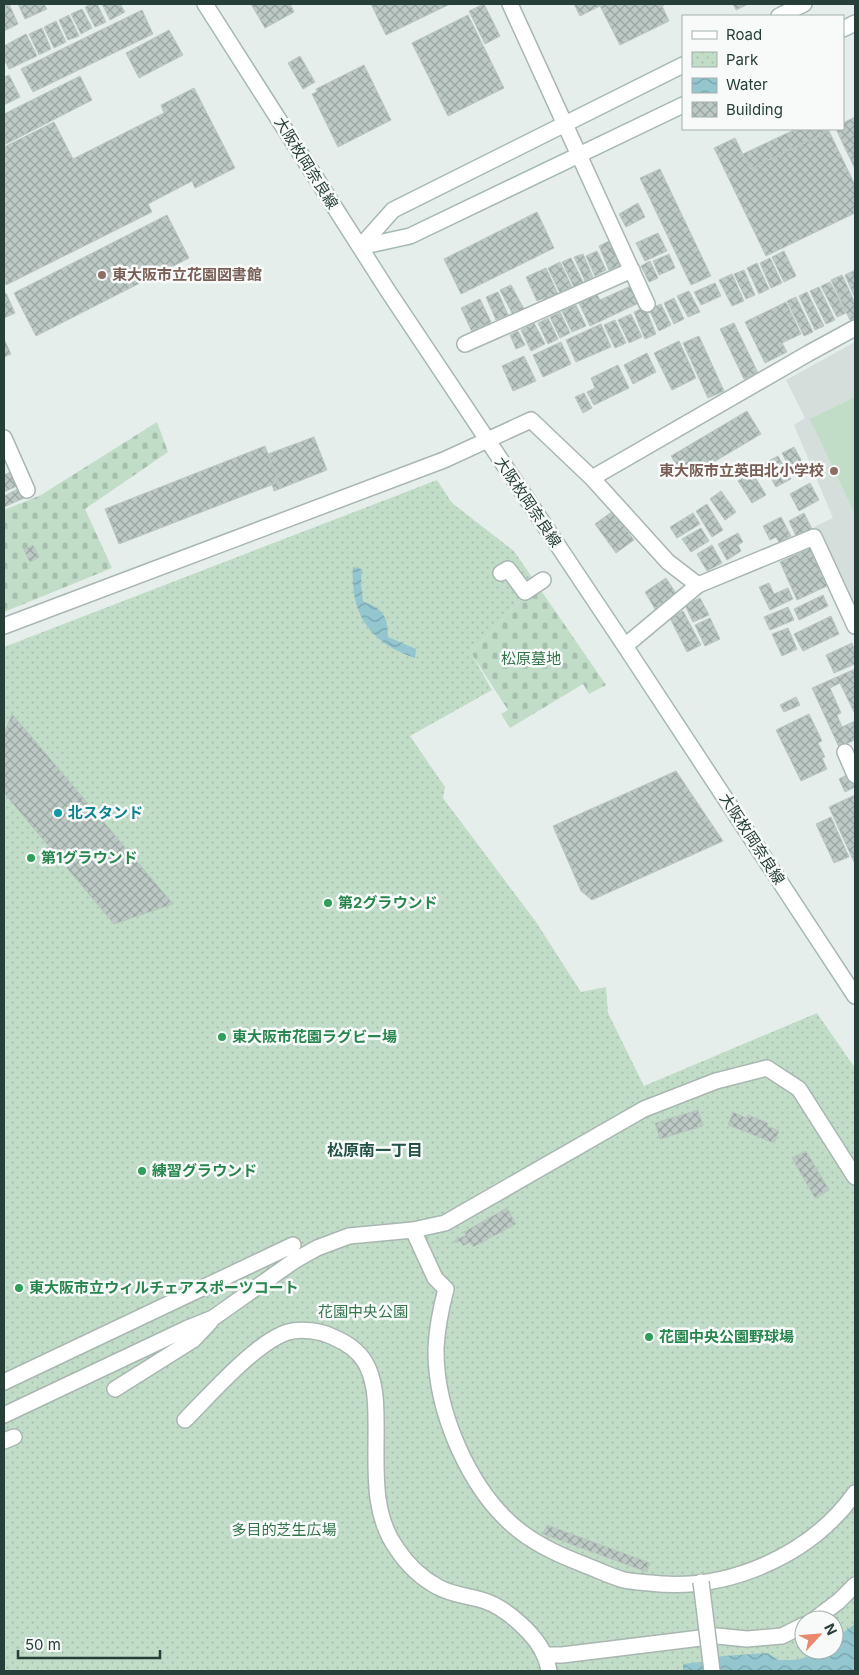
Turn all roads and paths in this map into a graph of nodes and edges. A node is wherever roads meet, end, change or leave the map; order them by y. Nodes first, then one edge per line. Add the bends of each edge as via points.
1 (205, 4) edge
2 (510, 4) edge
3 (804, 4) edge
4 (781, 15) edge
5 (682, 66) edge
6 (682, 105) edge
7 (565, 124) junction
8 (580, 155) junction
9 (360, 247) junction
10 (632, 270) junction
11 (647, 304) dead end
12 (855, 328) edge
13 (466, 344) dead end
14 (4, 441) edge
15 (487, 442) junction
16 (592, 478) junction
17 (27, 490) dead end
18 (501, 573) dead end
19 (542, 580) dead end
20 (698, 585) junction
21 (4, 626) edge
22 (855, 626) edge
23 (625, 646) junction
24 (844, 752) dead end
25 (855, 775) edge
26 (855, 996) edge
27 (855, 1177) edge
28 (413, 1230) junction
29 (292, 1244) dead end
30 (213, 1318) junction
31 (4, 1382) edge
32 (115, 1389) dead end
33 (4, 1415) edge
34 (185, 1420) dead end
35 (855, 1493) edge
36 (701, 1582) junction
37 (855, 1585) edge
38 (827, 1610) edge
39 (794, 1630) edge
40 (545, 1655) junction
41 (549, 1671) edge
42 (712, 1671) edge

1 - 9 street, 大阪枚岡奈良線
2 - 7 street
3 - 4 street
5 - 7 street
6 - 8 street
7 - 8 street
7 - 9 street via 393,210
8 - 9 street via 410,236
8 - 10 street
9 - 15 street, 大阪枚岡奈良線
10 - 11 street
10 - 13 street
12 - 16 street
14 - 17 street
15 - 16 street via 531,420
15 - 21 street
15 - 23 street, 大阪枚岡奈良線
16 - 20 street via 668,562
18 - 19 street via 508,569 525,592
20 - 22 street via 814,537
20 - 23 street
23 - 26 street, 大阪枚岡奈良線
24 - 25 street
27 - 28 street via 799,1089 767,1068 716,1081 644,1109 445,1223
28 - 30 street via 349,1236 317,1248
28 - 36 street via 435,1278 446,1289 436,1348 445,1411 454,1439 474,1477 498,1510 520,1531 551,1552 625,1580 666,1585
29 - 31 street
30 - 32 street via 193,1340
30 - 33 street
34 - 40 street via 265,1344 289,1332 310,1331 330,1335 350,1345 364,1361 372,1378 376,1404 378,1503 396,1548 414,1570 438,1588 486,1602 506,1612 527,1630
35 - 36 street via 825,1528 800,1546 741,1574
36 - 42 street, bridge
37 - 38 street
39 - 40 street via 782,1636 747,1639 717,1636
40 - 41 street

